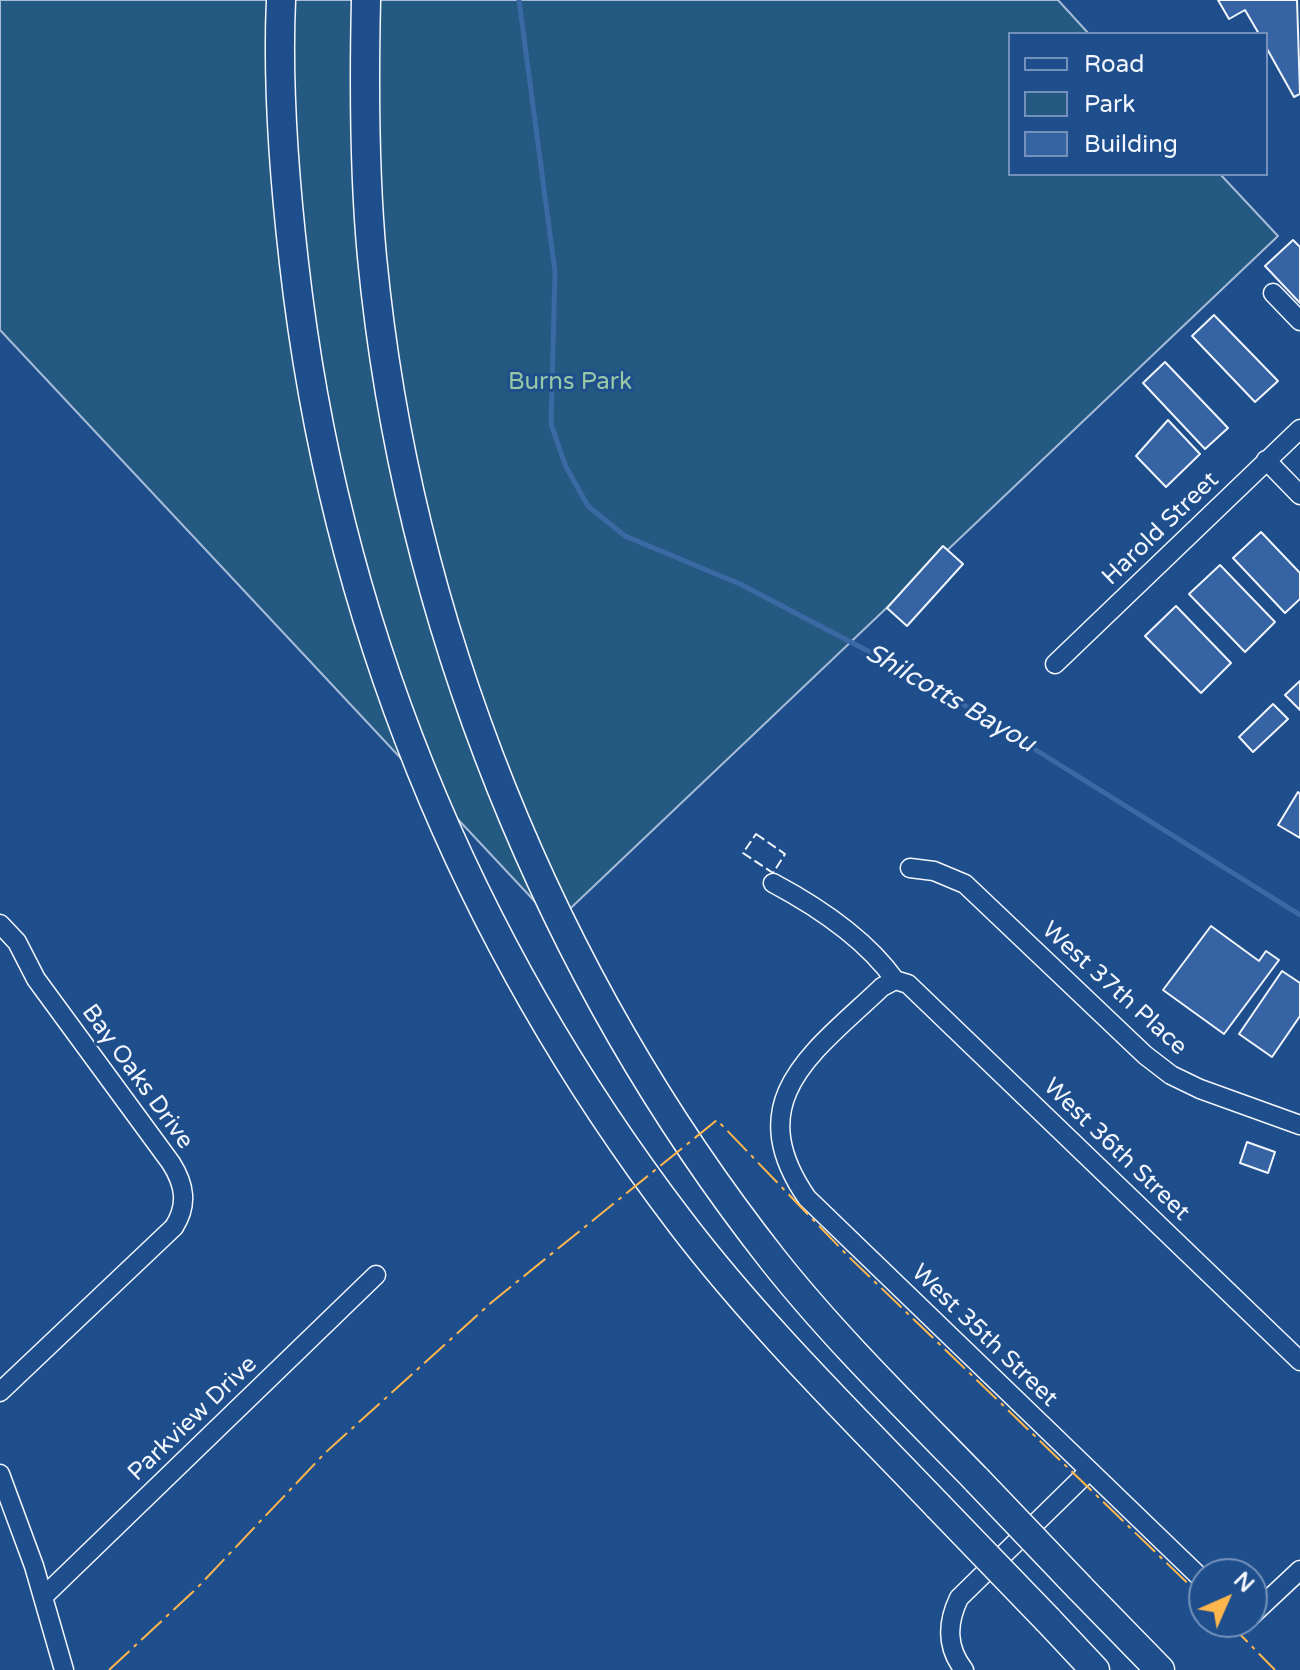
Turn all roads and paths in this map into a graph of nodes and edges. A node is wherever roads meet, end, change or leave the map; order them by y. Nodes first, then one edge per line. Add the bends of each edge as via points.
1 (281, 0) edge
2 (366, 0) edge
3 (1273, 293) dead end
4 (1300, 321) edge
5 (1300, 429) edge
6 (1266, 460) junction
7 (1300, 495) edge
8 (1055, 664) dead end
9 (910, 868) dead end
10 (773, 883) dead end
11 (0, 924) edge
12 (895, 980) junction
13 (1300, 1125) edge
14 (376, 1275) dead end
15 (1300, 1361) edge
16 (0, 1392) edge
17 (1089, 1471) junction
18 (0, 1474) edge
19 (1188, 1566) edge
20 (1300, 1570) edge
21 (43, 1597) junction
22 (1268, 1600) edge
23 (64, 1670) edge
24 (964, 1670) edge
25 (1095, 1670) edge
26 (1160, 1670) edge

1 - 25 highway, bridge via 283,158 302,333 330,487 374,645 408,741 505,953 603,1115 746,1304
2 - 26 highway, bridge via 364,92 373,258 416,523 454,656 511,812 595,989 727,1198 819,1316
3 - 4 street
5 - 6 street, Harold Street
6 - 7 street
6 - 8 street, Harold Street
9 - 13 street, West 37th Place via 965,884 1171,1075
10 - 12 street, West 36th Street via 821,910
11 - 16 street, Bay Oaks Drive via 171,1163 184,1198 174,1227
12 - 15 street, West 36th Street via 908,984
12 - 17 street, West 35th Street via 805,1062 785,1100 781,1150 789,1172 807,1198
14 - 21 street, Parkview Drive
17 - 19 street, West 35th Street
17 - 24 street via 959,1598 949,1632
18 - 21 street
20 - 22 street
21 - 23 street

